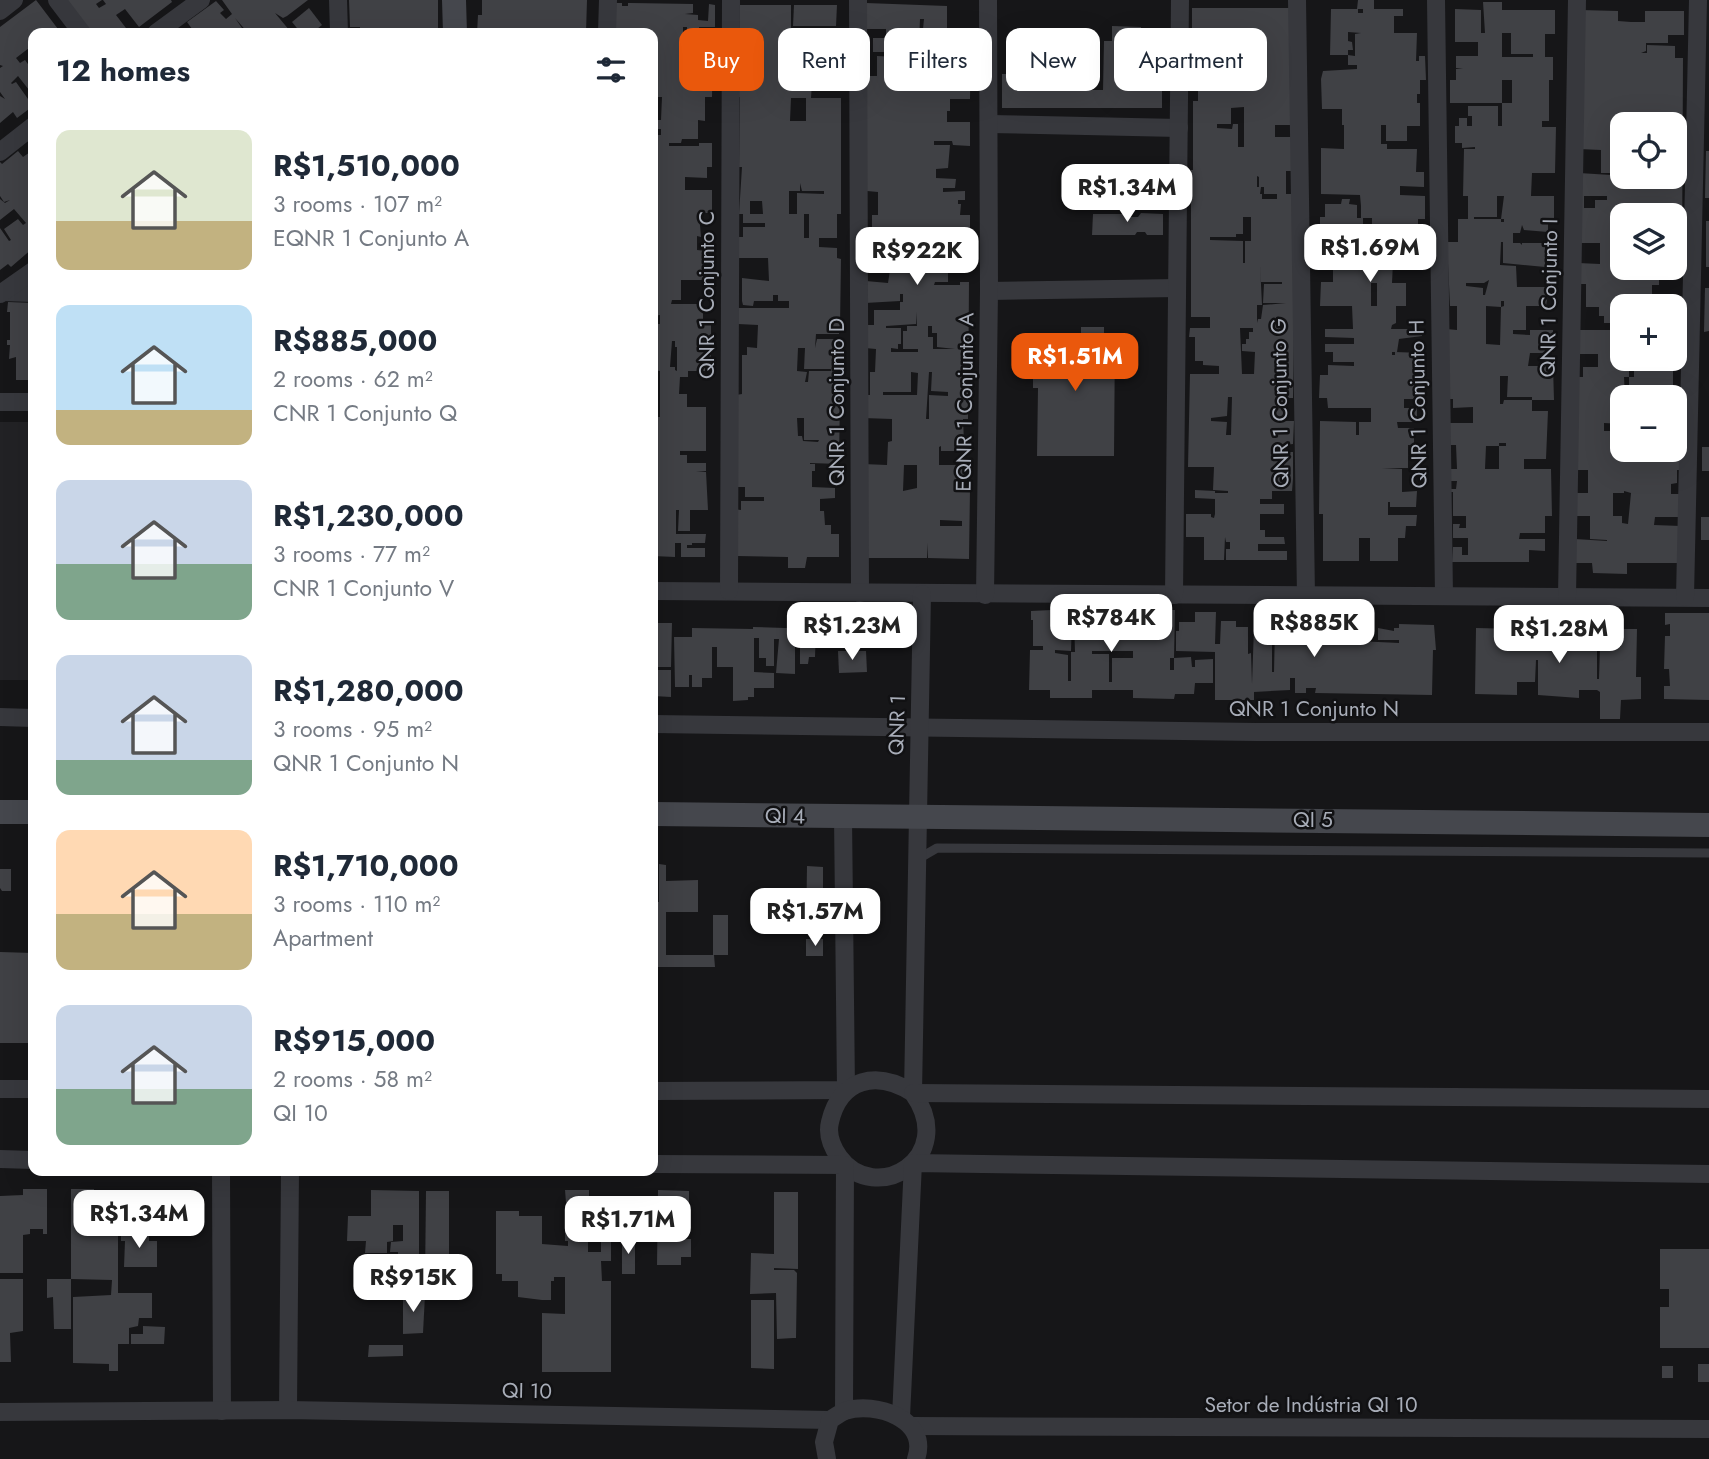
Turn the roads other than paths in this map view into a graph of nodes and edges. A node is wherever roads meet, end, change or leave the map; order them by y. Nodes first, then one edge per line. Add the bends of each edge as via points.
1 (14, 0) edge
2 (57, 0) edge
3 (201, 0) edge
4 (338, 0) edge
5 (454, 0) edge
6 (608, 0) edge
7 (731, 0) edge
8 (859, 0) edge
9 (988, 0) edge
10 (1180, 0) edge
11 (1297, 0) edge
12 (1436, 0) edge
13 (1577, 0) edge
14 (1698, 0) edge
15 (0, 11) edge
16 (180, 27) edge
17 (78, 28) edge
18 (339, 28) edge
19 (455, 28) edge
20 (607, 28) edge
21 (989, 124) junction
22 (1179, 128) junction
23 (28, 130) edge
24 (0, 152) edge
25 (28, 275) edge
26 (1177, 288) junction
27 (989, 291) junction
28 (2, 293) edge
29 (28, 293) edge
30 (0, 402) edge
31 (28, 402) edge
32 (658, 591) edge
33 (729, 591) junction
34 (860, 593) junction
35 (922, 594) junction
36 (985, 595) junction
37 (1174, 595) junction
38 (1306, 596) junction
39 (1444, 596) junction
40 (1567, 597) junction
41 (1685, 597) junction
42 (1709, 598) edge
43 (0, 718) edge
44 (28, 718) edge
45 (658, 724) edge
46 (920, 729) junction
47 (1709, 732) edge
48 (0, 812) edge
49 (28, 812) edge
50 (658, 814) edge
51 (843, 816) junction
52 (917, 816) junction
53 (1709, 825) edge
54 (1709, 853) edge
55 (916, 860) junction
56 (0, 1089) edge
57 (28, 1089) edge
58 (846, 1090) junction
59 (658, 1091) edge
60 (912, 1093) junction
61 (1709, 1099) edge
62 (0, 1159) edge
63 (28, 1160) edge
64 (913, 1163) junction
65 (658, 1164) edge
66 (845, 1165) junction
67 (1709, 1174) edge
68 (221, 1176) edge
69 (290, 1176) edge
70 (288, 1410) junction
71 (222, 1411) junction
72 (0, 1412) edge
73 (837, 1415) junction
74 (906, 1422) junction
75 (1709, 1429) edge
76 (827, 1459) edge
77 (916, 1459) edge

1 - 15 street
2 - 17 street
3 - 16 street
4 - 18 street
5 - 19 street
6 - 20 street
7 - 33 street, QNR 1 Conjunto C
8 - 34 street, QNR 1 Conjunto D
9 - 21 street, EQNR 1 Conjunto A
10 - 22 street
11 - 38 street, QNR 1 Conjunto G
12 - 39 street, QNR 1 Conjunto H
13 - 40 street, QNR 1 Conjunto I
14 - 41 street
21 - 22 street
21 - 27 street, EQNR 1 Conjunto A
22 - 26 street
23 - 24 street
25 - 28 street
26 - 27 street
26 - 37 street
27 - 36 street, EQNR 1 Conjunto A
28 - 29 street
30 - 31 street
32 - 33 street
33 - 34 street
34 - 35 street
35 - 36 street
35 - 46 street, QNR 1
36 - 37 street
37 - 38 street
38 - 39 street
39 - 40 street
40 - 41 street
41 - 42 street
43 - 44 street
45 - 46 street, QNR 1 Conjunto N
46 - 47 street, QNR 1 Conjunto N
46 - 52 street, QNR 1
48 - 49 street
50 - 51 street, QI 4
51 - 52 street, QI 4
51 - 58 street
52 - 53 street, QI 5
52 - 55 street, QNR 1
54 - 55 lane via 937,848
55 - 60 street, QNR 1
56 - 57 street
58 - 59 street
58 - 60 street via 880,1079
58 - 66 street via 833,1107 828,1127 832,1148
60 - 61 street
60 - 64 street via 928,1126 925,1145
62 - 63 street
64 - 66 street via 898,1174 879,1178 861,1175
64 - 67 street
64 - 74 street
65 - 66 street
66 - 73 street
68 - 71 street
69 - 70 street
70 - 71 street, QI 10
70 - 73 street, QI 10
71 - 72 street, QI 10
73 - 74 street, QI 10 via 870,1408
73 - 76 street via 824,1442
74 - 75 street, Setor de Indústria QI 10
74 - 77 street via 919,1450

